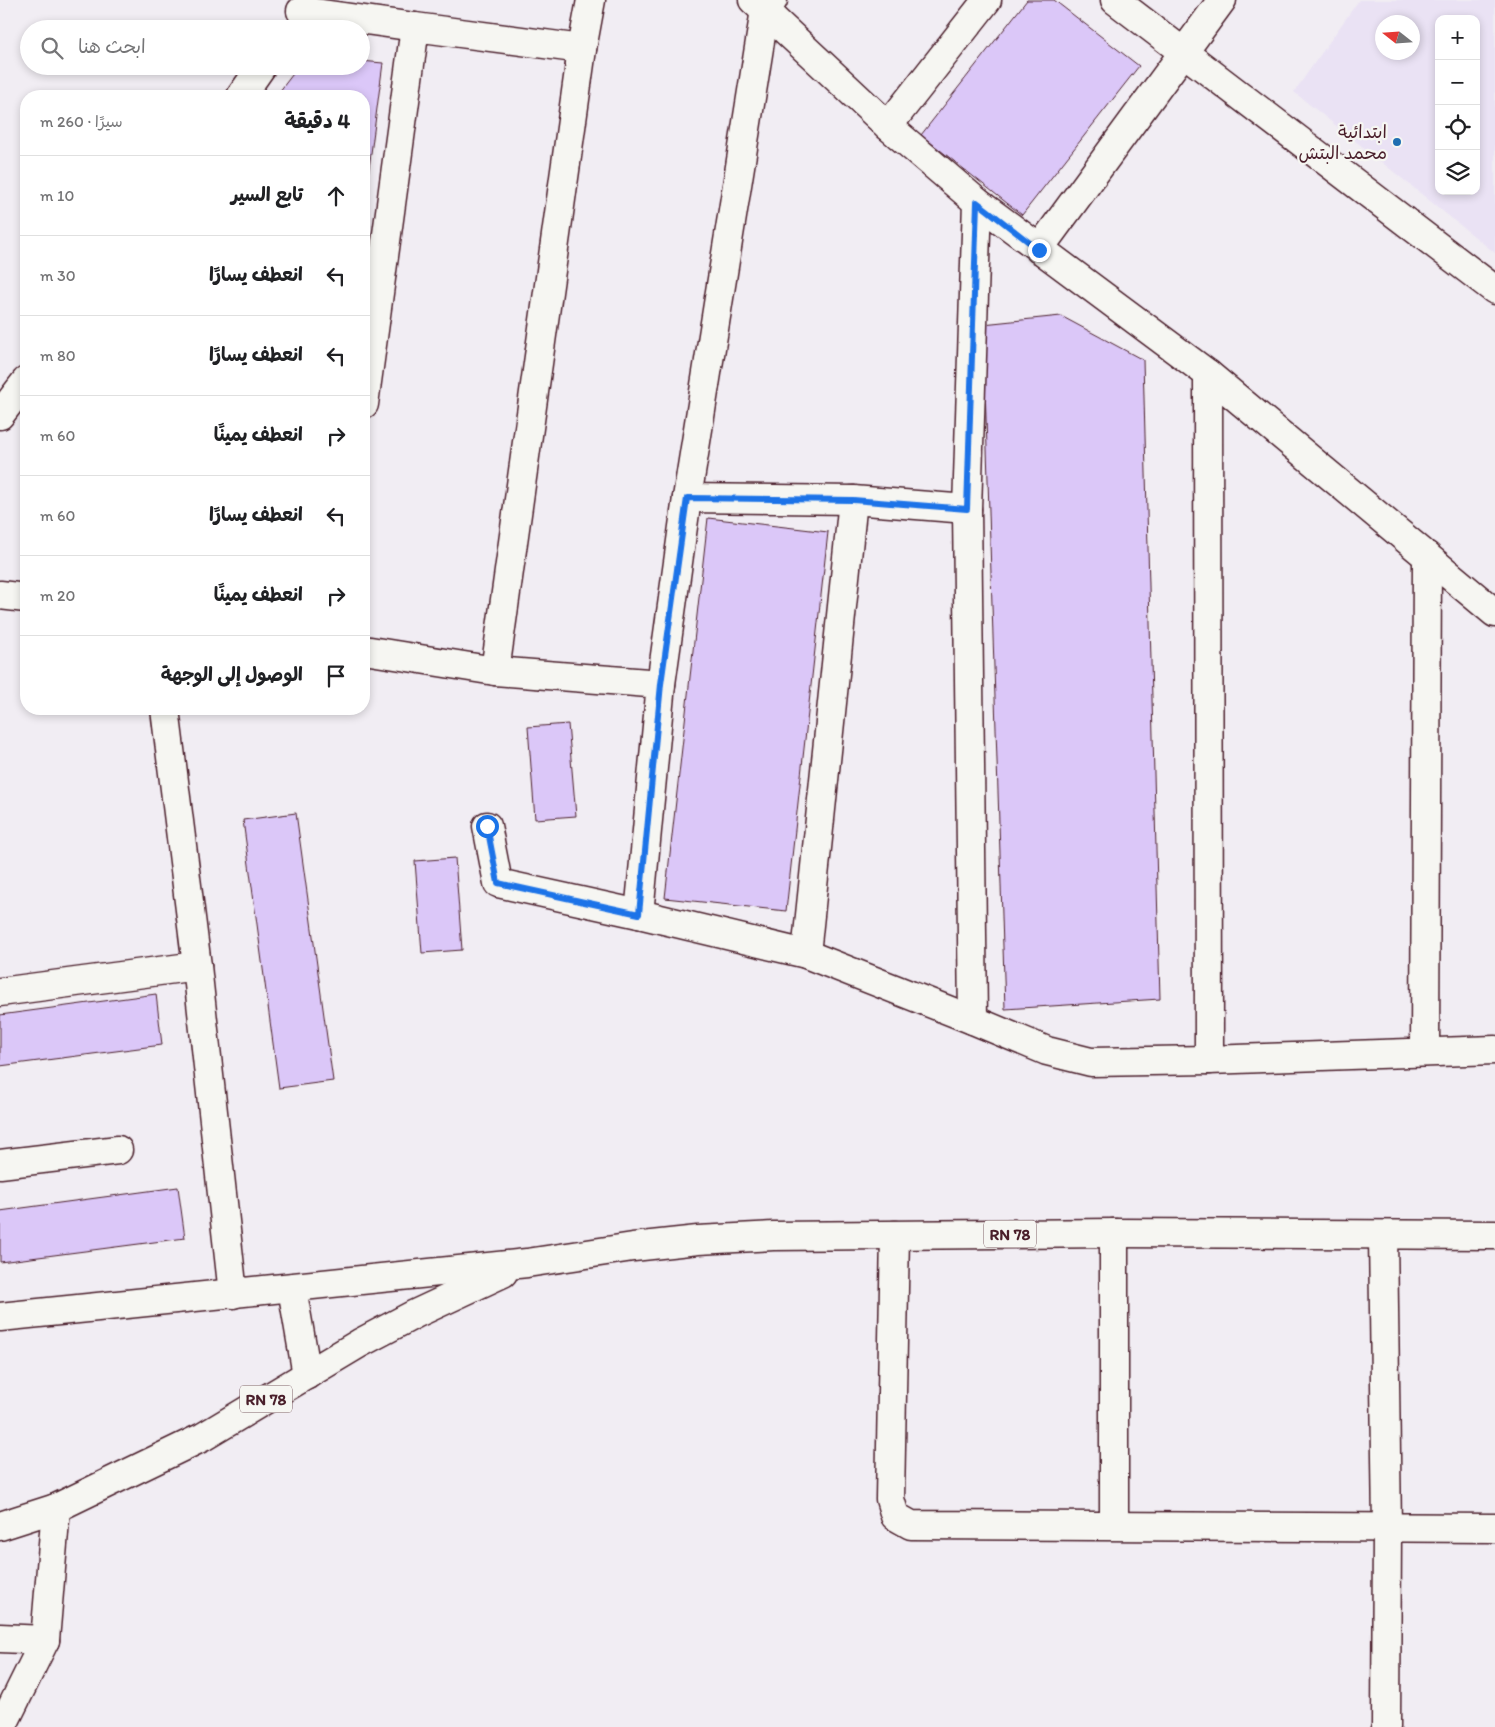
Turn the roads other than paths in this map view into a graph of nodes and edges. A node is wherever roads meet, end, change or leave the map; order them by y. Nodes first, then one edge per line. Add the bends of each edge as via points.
1 (591, 0) edge
2 (987, 0) edge
3 (1115, 0) edge
4 (1222, 0) edge
5 (764, 3) edge
6 (299, 13) edge
7 (357, 20) edge
8 (370, 22) edge
9 (415, 27) junction
10 (582, 49) junction
11 (1183, 52) junction
12 (255, 75) edge
13 (244, 90) edge
14 (888, 126) junction
15 (977, 202) junction
16 (1039, 250) junction
17 (1495, 290) edge
18 (370, 360) edge
19 (1208, 374) junction
20 (20, 389) edge
21 (0, 415) edge
22 (687, 498) junction
23 (853, 500) junction
24 (967, 509) junction
25 (1427, 556) junction
26 (0, 595) edge
27 (20, 597) edge
28 (1495, 613) edge
29 (370, 651) edge
30 (495, 671) junction
31 (661, 684) junction
32 (167, 715) edge
33 (487, 826) dead end
34 (639, 914) junction
35 (806, 954) junction
36 (196, 966) junction
37 (0, 992) edge
38 (973, 1020) junction
39 (1495, 1050) edge
40 (1425, 1052) junction
41 (1209, 1060) junction
42 (118, 1150) dead end
43 (0, 1164) edge
44 (1114, 1233) junction
45 (895, 1235) junction
46 (1383, 1235) junction
47 (1495, 1235) edge
48 (527, 1263) junction
49 (292, 1288) junction
50 (233, 1294) junction
51 (0, 1317) edge
52 (307, 1374) junction
53 (56, 1508) junction
54 (1114, 1525) junction
55 (0, 1526) edge
56 (1387, 1528) junction
57 (1495, 1528) edge
58 (0, 1638) edge
59 (45, 1640) junction
60 (2, 1727) edge
61 (1386, 1727) edge

1 - 10 street
2 - 14 street
3 - 11 street
4 - 11 street
5 - 14 street
5 - 22 street
6 - 7 street
8 - 9 street
9 - 10 street
9 - 18 street
10 - 30 street
11 - 16 street
11 - 17 street
12 - 13 street
14 - 15 street
15 - 16 street
15 - 24 street
16 - 19 street
19 - 25 street
19 - 41 street
20 - 21 street
22 - 23 street
22 - 31 street
23 - 24 street
23 - 35 street
24 - 38 street
25 - 28 street
25 - 40 street
26 - 27 street
29 - 30 street
30 - 31 street
31 - 34 street
32 - 36 street
33 - 34 street via 498,883
34 - 35 street
35 - 38 street
36 - 37 street
36 - 50 street
38 - 41 street via 1047,1051 1091,1062
39 - 40 street
40 - 41 street
42 - 43 street
44 - 45 street, RN 78
44 - 46 street, RN 78
44 - 54 street
45 - 48 street, RN 78 via 698,1240 633,1246
45 - 54 street via 890,1499 895,1516 911,1525
46 - 47 street, RN 78
46 - 56 street
48 - 49 street
48 - 52 street, RN 78 via 415,1314
49 - 50 street
49 - 52 street
50 - 51 street
52 - 53 street, RN 78 via 203,1437
53 - 55 street, RN 78
53 - 59 street
54 - 56 street
56 - 57 street
56 - 61 street
58 - 59 street
59 - 60 street

